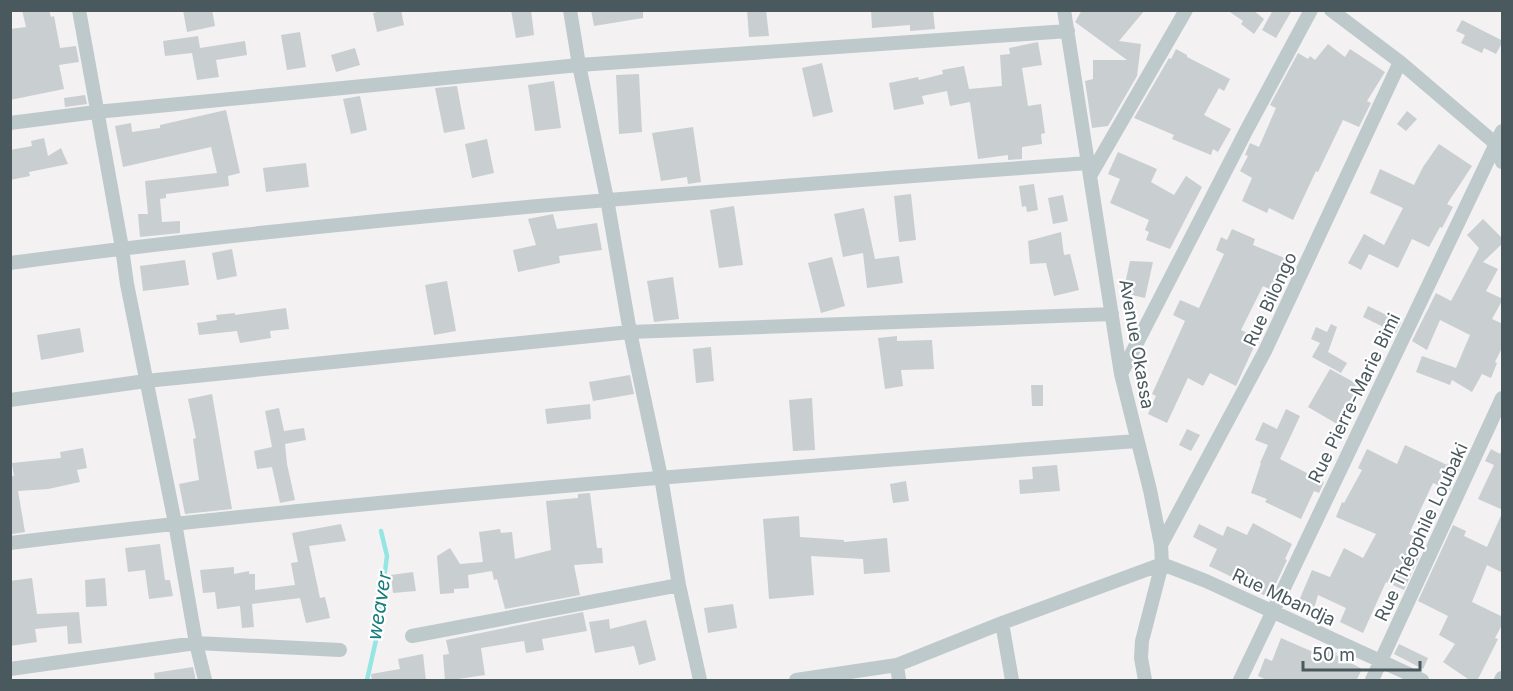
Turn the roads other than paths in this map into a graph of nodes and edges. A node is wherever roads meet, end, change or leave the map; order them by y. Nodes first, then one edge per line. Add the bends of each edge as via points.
1 (78, 10) edge
2 (570, 10) edge
3 (1186, 10) edge
4 (1311, 10) edge
5 (1331, 10) edge
6 (1066, 17) edge
7 (1400, 63) junction
8 (579, 64) junction
9 (96, 112) junction
10 (10, 123) edge
11 (1499, 137) edge
12 (1503, 162) edge
13 (1089, 170) junction
14 (608, 199) junction
15 (122, 248) junction
16 (10, 263) edge
17 (1112, 314) junction
18 (630, 332) junction
19 (1121, 374) junction
20 (146, 381) junction
21 (1503, 398) edge
22 (10, 400) edge
23 (1137, 441) junction
24 (661, 477) junction
25 (175, 523) junction
26 (10, 543) edge
27 (1161, 545) junction
28 (1162, 564) junction
29 (679, 585) junction
30 (1271, 611) junction
31 (1002, 623) junction
32 (412, 636) dead end
33 (196, 643) junction
34 (340, 650) dead end
35 (1381, 661) junction
36 (897, 665) junction
37 (10, 669) edge
38 (205, 681) edge
39 (700, 681) edge
40 (796, 681) edge
41 (899, 681) edge
42 (1012, 681) edge
43 (1145, 681) edge
44 (1240, 681) edge
45 (1372, 681) edge
46 (1422, 681) edge

1 - 9 street
2 - 8 street
3 - 13 street
4 - 19 street
5 - 7 street
6 - 8 street
6 - 13 street, Avenue Okassa
7 - 11 street via 1456,112
7 - 27 street, Rue Bilongo via 1265,351
8 - 9 street
8 - 14 street
9 - 10 street
9 - 15 street
11 - 12 street
11 - 30 street, Rue Pierre-Marie Bimi
13 - 14 street
13 - 17 street, Avenue Okassa
14 - 15 street
14 - 18 street
15 - 16 street
15 - 20 street
17 - 18 street
17 - 19 street, Avenue Okassa
18 - 20 street
18 - 24 street
19 - 23 street, Avenue Okassa
20 - 22 street
20 - 25 street
21 - 35 street, Rue Théophile Loubaki
23 - 24 street
23 - 27 street, Avenue Okassa
24 - 25 street
24 - 29 street
25 - 26 street
25 - 33 street
27 - 28 street, Avenue Okassa
28 - 30 street, Rue Mbandja
28 - 31 street
28 - 43 street, Avenue Okassa via 1142,640
29 - 32 street
29 - 39 street
30 - 35 street, Rue Mbandja
30 - 44 street, Rue Pierre-Marie Bimi
31 - 36 street
31 - 42 street
33 - 34 street
33 - 37 street
33 - 38 street
35 - 45 street, Rue Théophile Loubaki
35 - 46 street, Rue Mbandja
36 - 40 street
36 - 41 street

